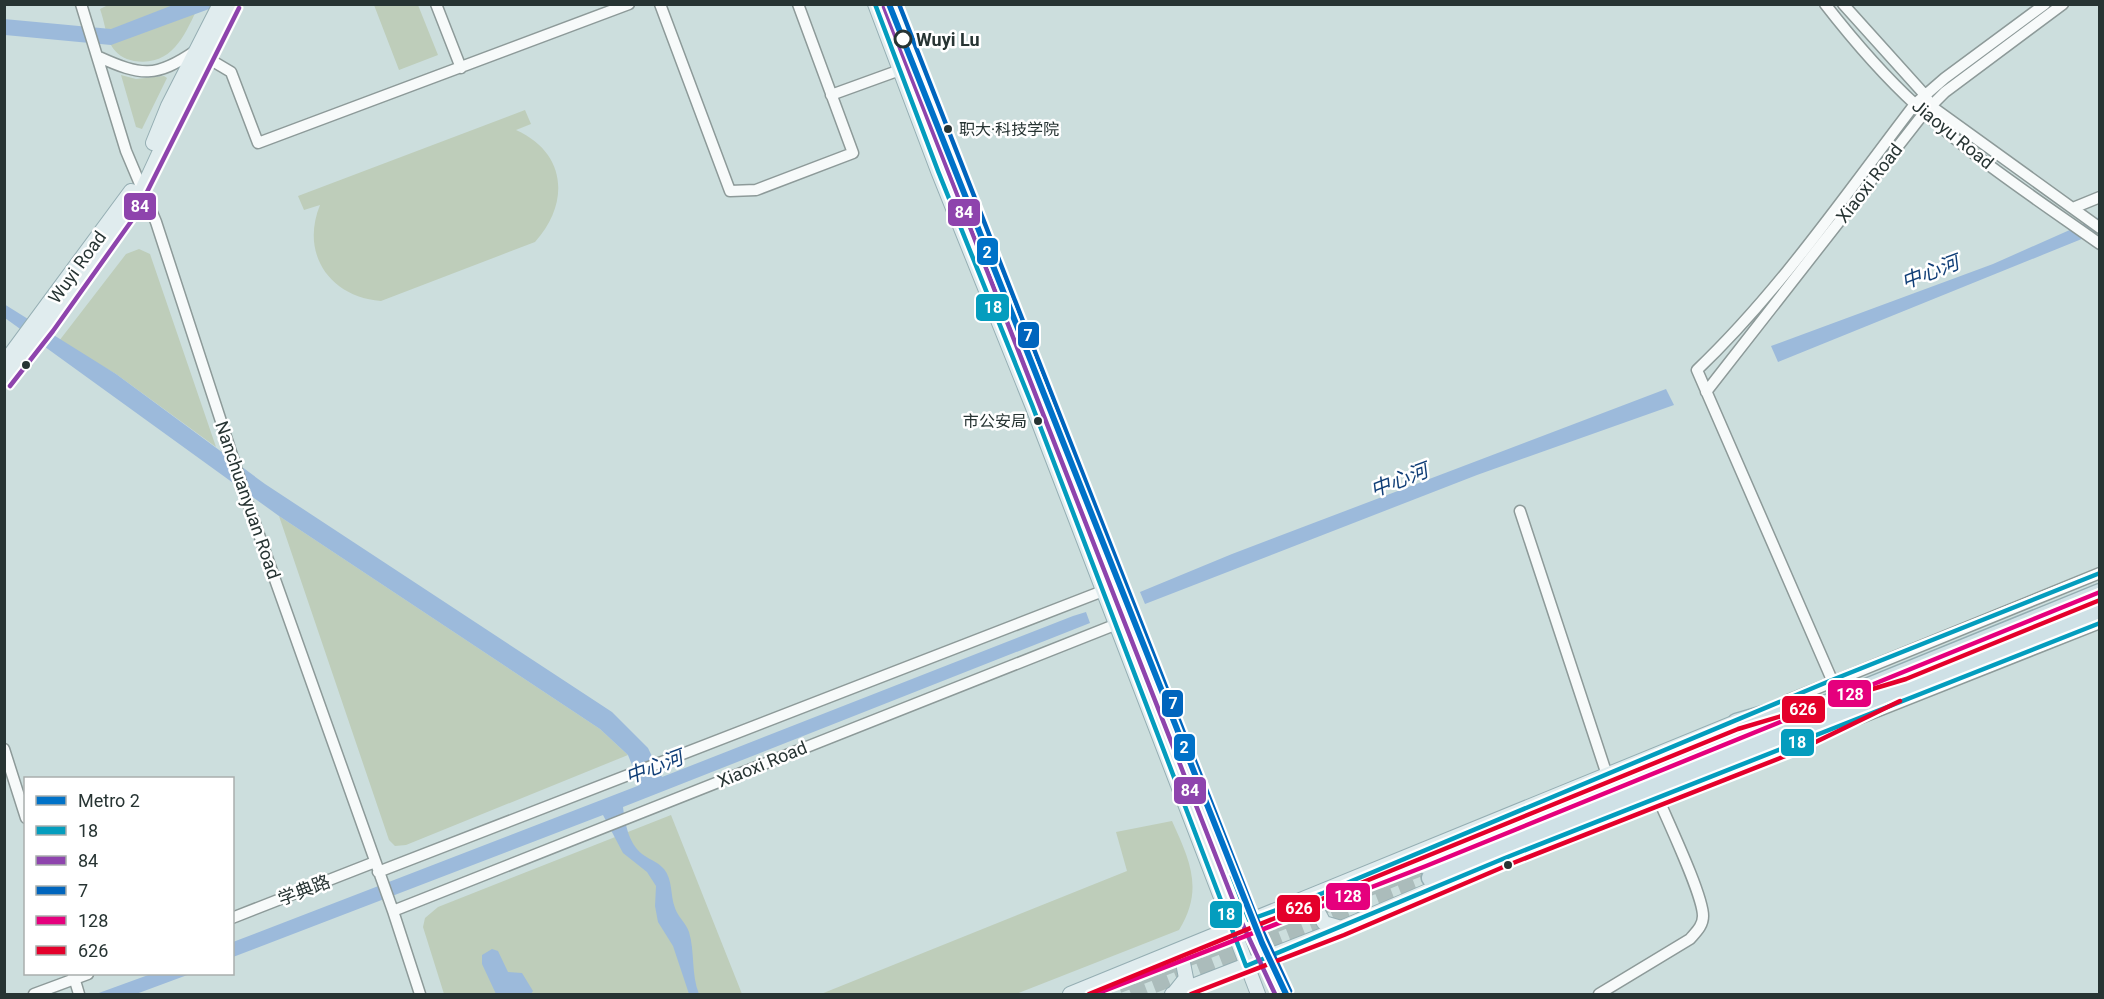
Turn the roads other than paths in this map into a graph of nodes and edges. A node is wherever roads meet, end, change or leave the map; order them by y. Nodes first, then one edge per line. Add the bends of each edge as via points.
1 (81, 4) edge
2 (436, 4) edge
3 (629, 4) edge
4 (660, 4) edge
5 (798, 4) edge
6 (875, 4) edge
7 (891, 4) edge
8 (1825, 4) edge
9 (1843, 4) edge
10 (2045, 4) edge
11 (2063, 4) edge
12 (225, 6) edge
13 (97, 52) junction
14 (200, 53) junction
15 (461, 68) junction
16 (900, 70) junction
17 (831, 95) junction
18 (1925, 95) junction
19 (1915, 104) junction
20 (1928, 109) junction
21 (139, 186) junction
22 (2100, 197) edge
23 (2073, 208) junction
24 (2100, 228) edge
25 (2100, 244) edge
26 (29, 340) junction
27 (4, 363) edge
28 (4, 381) edge
29 (1706, 392) junction
30 (1520, 511) dead end
31 (2100, 573) edge
32 (1117, 586) junction
33 (1103, 591) junction
34 (2100, 592) edge
35 (2100, 611) edge
36 (1130, 619) junction
37 (2100, 623) edge
38 (1115, 624) junction
39 (1903, 672) junction
40 (1832, 680) junction
41 (1911, 686) junction
42 (1736, 723) junction
43 (1790, 746) junction
44 (4, 749) edge
45 (1607, 775) junction
46 (1658, 798) junction
47 (24, 812) edge
48 (378, 870) junction
49 (1323, 893) junction
50 (392, 907) junction
51 (234, 917) edge
52 (1249, 920) junction
53 (1231, 928) junction
54 (1341, 928) junction
55 (1165, 957) junction
56 (1266, 958) junction
57 (1246, 966) junction
58 (74, 976) edge
59 (34, 994) edge
60 (79, 994) edge
61 (420, 994) edge
62 (1070, 994) edge
63 (1172, 994) edge
64 (1258, 994) edge
65 (1283, 994) edge
66 (1599, 994) edge

1 - 13 street, Nanchuanyuan Road
2 - 15 street
3 - 15 street
4 - 17 street via 730,191 756,190 853,153
5 - 17 street
6 - 16 main road
7 - 32 main road
8 - 19 street, Jiaoyu Road via 1878,68
9 - 18 street, Jiaoyu Road
10 - 18 street, Xiaoxi Road
11 - 20 street, Xiaoxi Road
12 - 14 main road, Wuyi Road
13 - 14 street via 141,73
13 - 21 street, Nanchuanyuan Road
14 - 15 street via 231,72 258,144
14 - 21 main road, Wuyi Road
16 - 17 street
16 - 33 main road
18 - 19 street, Xiaoxi Road
18 - 20 street, Jiaoyu Road
19 - 20 street, Jiaoyu Road
19 - 29 street, Xiaoxi Road via 1767,298 1697,370
20 - 23 street, Jiaoyu Road
20 - 25 street, Jiaoyu Road via 2033,197
20 - 29 street, Xiaoxi Road
21 - 26 main road, Wuyi Road
21 - 48 street, Nanchuanyuan Road via 156,222 247,501
22 - 23 street
23 - 24 street, Jiaoyu Road
26 - 27 main road, Wuyi Road
26 - 28 main road, Wuyi Road
29 - 40 street
30 - 45 street
31 - 40 street
32 - 33 street, Xiaoxi Road
32 - 36 main road
33 - 38 main road
33 - 48 street, Xiaoxi Road
34 - 39 highway
35 - 41 highway
36 - 38 street, Xiaoxi Road
36 - 52 main road
37 - 43 street
38 - 50 street, Xiaoxi Road
38 - 53 main road
39 - 41 highway via 1428,872
39 - 42 highway
40 - 42 street
41 - 43 highway
42 - 45 main road
43 - 46 main road
44 - 47 street
45 - 49 main road
46 - 54 main road
46 - 66 street via 1699,897 1701,927 1690,939
48 - 50 street, Nanchuanyuan Road
48 - 51 street, 学典路
49 - 52 main road
49 - 54 main road via 1317,901 1318,912 1324,923
50 - 61 street, Nanchuanyuan Road
52 - 53 main road
52 - 56 main road
53 - 55 main road
53 - 57 main road
54 - 56 main road
55 - 62 main road
55 - 63 main road via 1176,958 1185,968 1186,978
56 - 57 main road
56 - 65 main road
57 - 63 main road
57 - 64 main road
58 - 59 street
58 - 60 street

